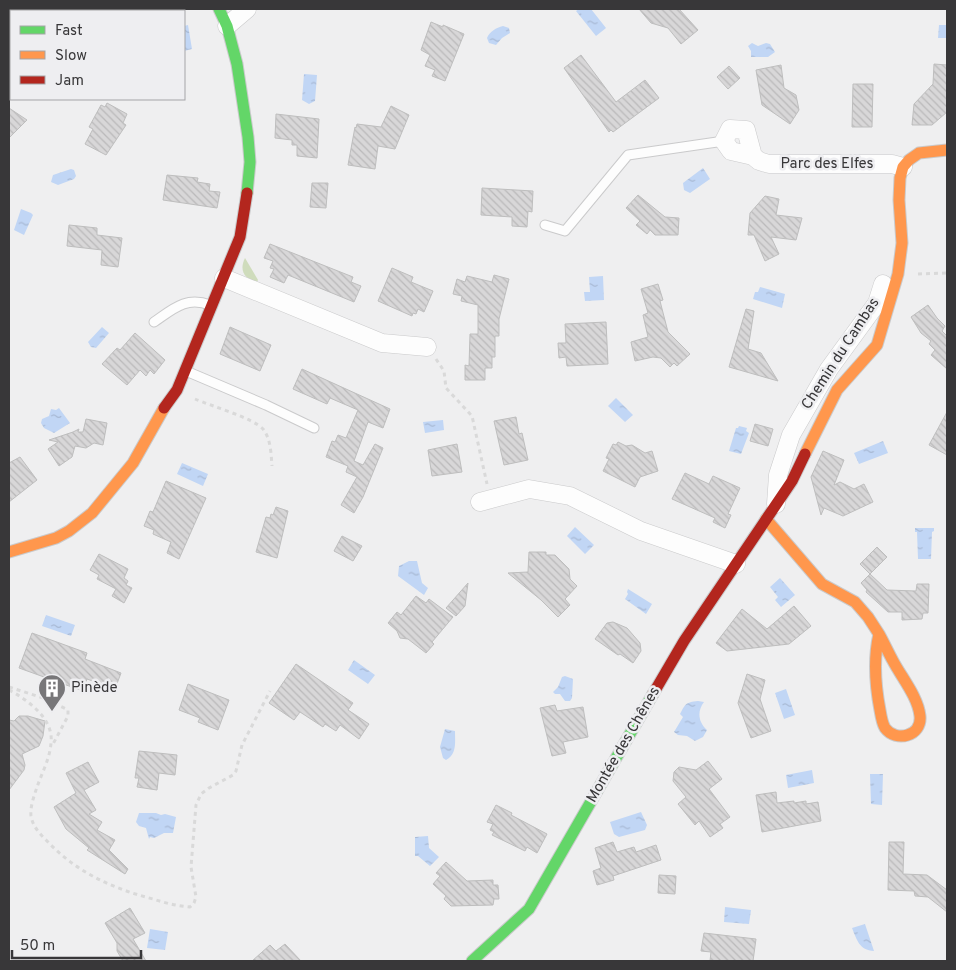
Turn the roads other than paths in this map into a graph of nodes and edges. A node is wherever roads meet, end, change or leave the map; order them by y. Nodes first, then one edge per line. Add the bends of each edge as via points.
1 (219, 9) edge
2 (247, 9) edge
3 (227, 26) junction
4 (724, 141) junction
5 (947, 150) edge
6 (753, 156) junction
7 (903, 167) junction
8 (899, 200) junction
9 (545, 225) dead end
10 (224, 278) junction
11 (213, 306) junction
12 (154, 322) dead end
13 (427, 347) road end
14 (185, 371) junction
15 (314, 428) dead end
16 (480, 502) road end
17 (770, 512) junction
18 (9, 552) edge
19 (736, 564) junction
20 (879, 634) junction
21 (472, 961) edge

1 - 3 street
2 - 3 street
3 - 10 street via 237,64 250,162 240,237
4 - 6 street, Parc des Elfes via 732,151
4 - 6 street via 730,129 746,130
4 - 9 lane via 628,155 565,231
5 - 7 street via 920,154
6 - 7 street, Parc des Elfes via 769,164 892,164
7 - 8 street, Chemin du Cambas
8 - 17 street, Chemin du Cambas via 888,272 877,303 829,370 791,435
8 - 17 street, Chemin du Cambas via 902,242 898,274 877,345 837,390 792,481
10 - 11 street
10 - 13 street via 382,343
11 - 12 lane via 190,301
11 - 14 street
14 - 15 lane
14 - 18 street via 133,463 92,513 56,538
16 - 19 street via 529,490 570,496 641,531
17 - 19 street, Montée des Chênes
17 - 20 street via 822,584 854,602 873,622
19 - 21 street, Montée des Chênes via 684,641 529,909
20 - 20 street via 873,664 881,715 885,728 892,734 907,736 916,731 920,717 910,690

